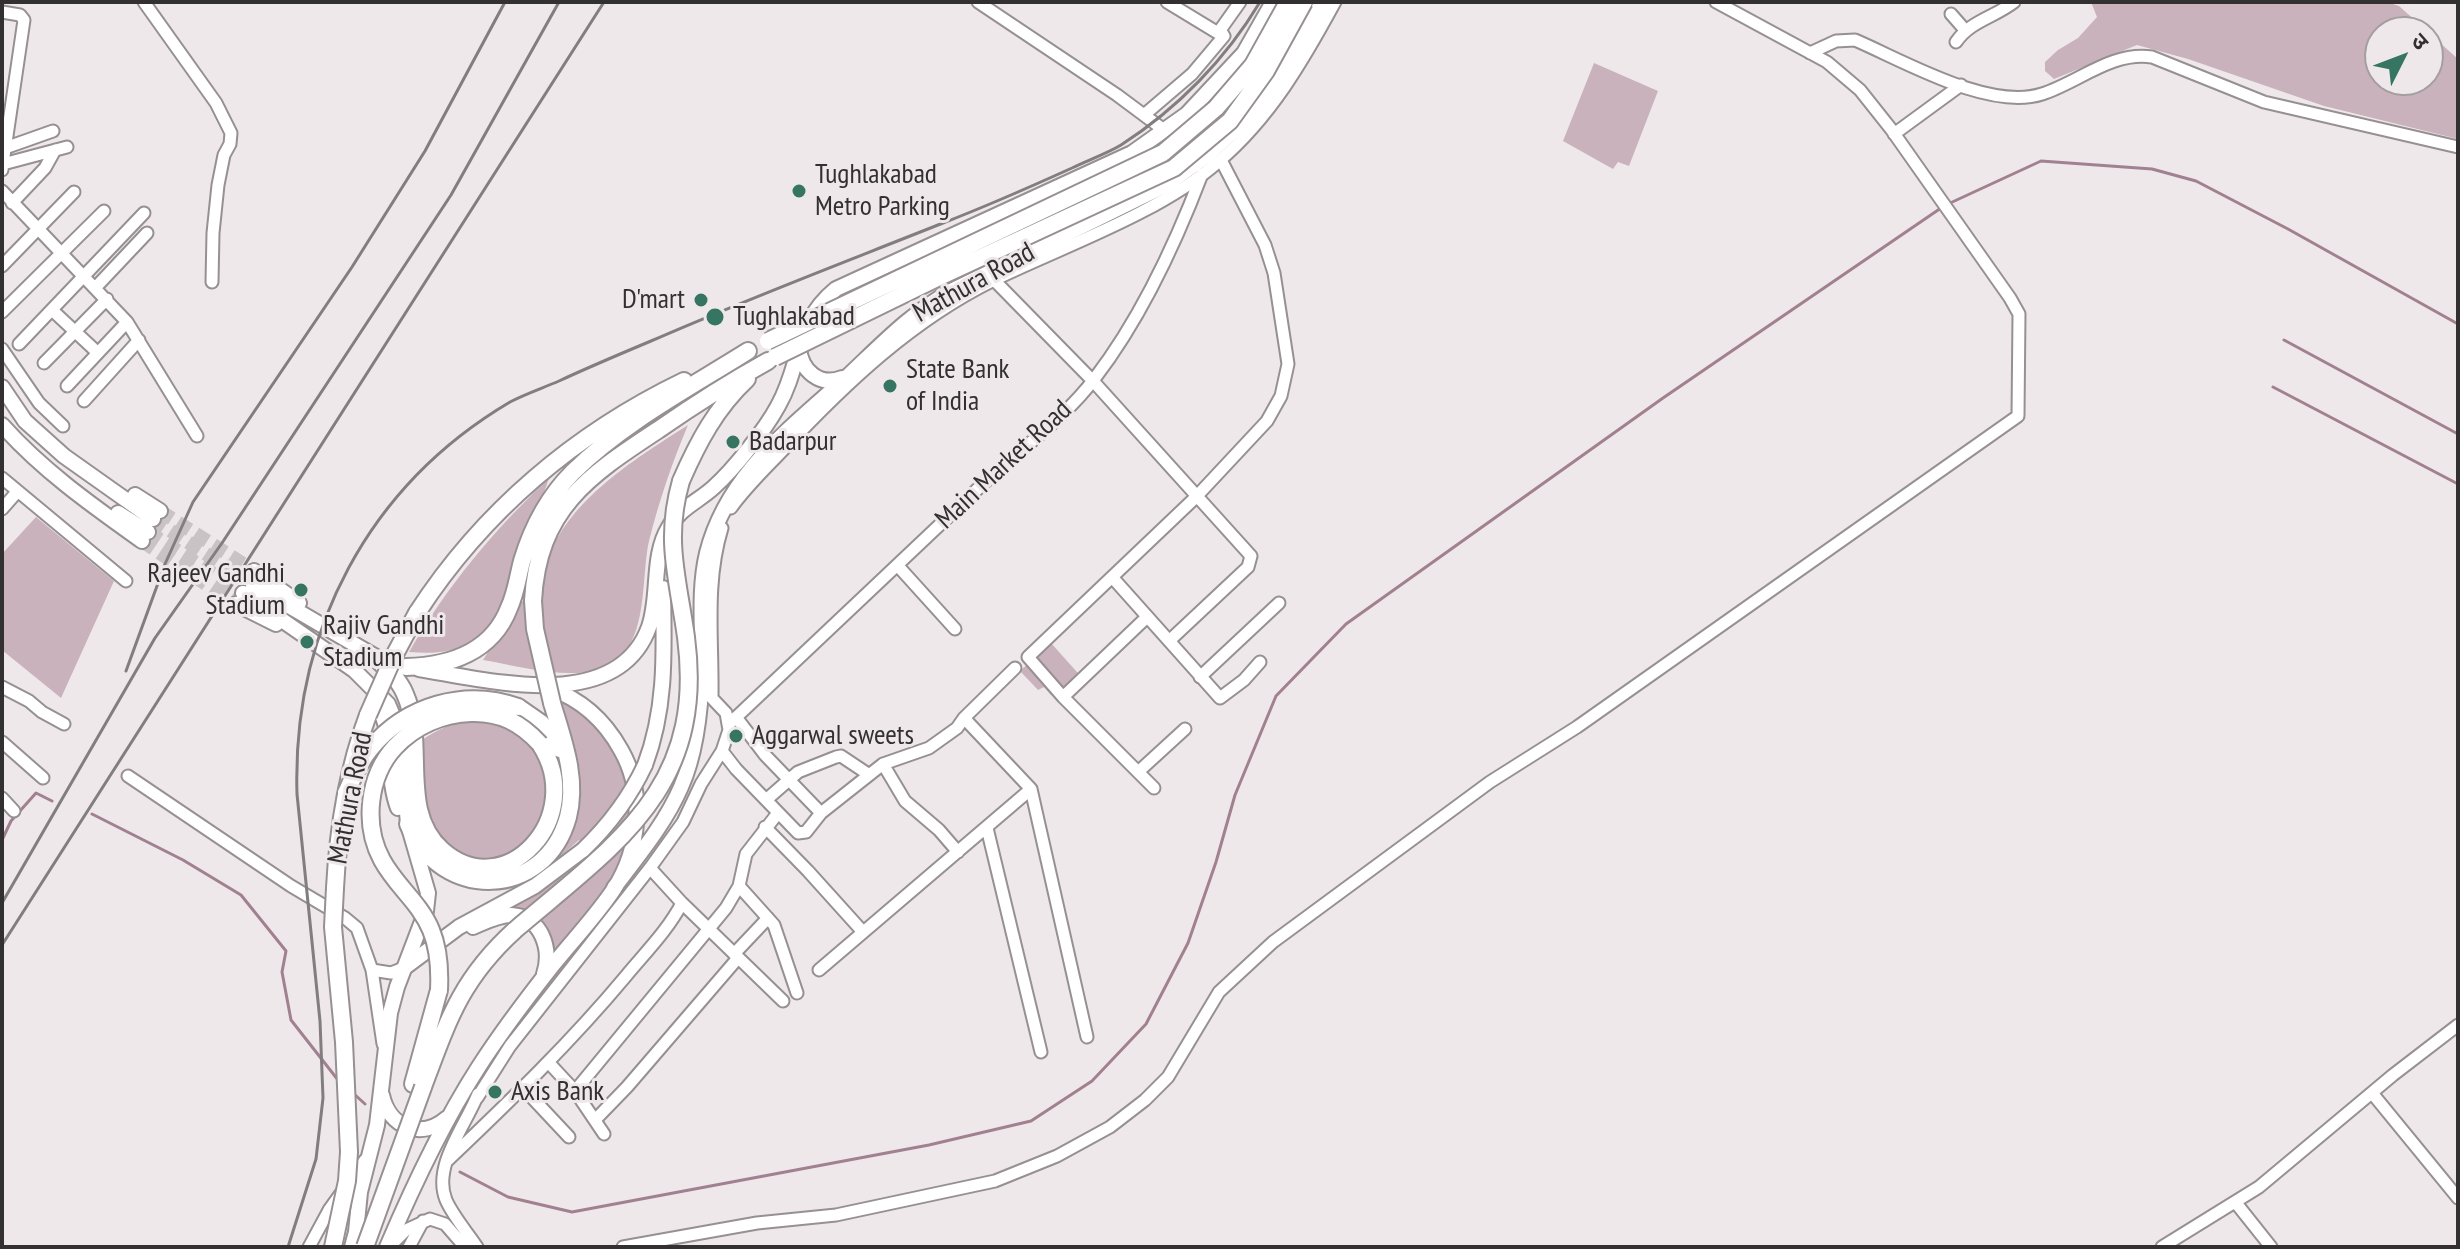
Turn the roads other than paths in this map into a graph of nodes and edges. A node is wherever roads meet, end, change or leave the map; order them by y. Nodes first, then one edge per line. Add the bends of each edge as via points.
1 (4, 2) edge
2 (144, 2) edge
3 (978, 2) edge
4 (1167, 2) edge
5 (1240, 2) edge
6 (1273, 2) edge
7 (1288, 2) edge
8 (1304, 2) edge
9 (1322, 2) edge
10 (1335, 2) edge
11 (1716, 2) edge
12 (2014, 2) edge
13 (1737, 7) edge
14 (2, 13) edge
15 (1951, 14) dead end
16 (1965, 30) junction
17 (1221, 31) junction
18 (1956, 42) dead end
19 (1810, 53) junction
20 (1961, 85) junction
21 (1144, 115) junction
22 (1164, 130) junction
23 (53, 131) dead end
24 (1894, 134) junction
25 (2458, 147) edge
26 (5, 148) junction
27 (1214, 158) junction
28 (3, 164) edge
29 (2, 170) edge
30 (1201, 176) junction
31 (2, 191) edge
32 (74, 192) dead end
33 (12, 203) junction
34 (104, 211) dead end
35 (144, 213) dead end
36 (37, 229) junction
37 (147, 233) dead end
38 (61, 254) junction
39 (892, 264) junction
40 (2, 266) edge
41 (85, 276) junction
42 (994, 280) junction
43 (212, 282) dead end
44 (96, 287) junction
45 (107, 299) junction
46 (52, 310) junction
47 (917, 311) junction
48 (2, 312) edge
49 (127, 322) junction
50 (74, 332) junction
51 (139, 340) junction
52 (800, 340) junction
53 (19, 344) dead end
54 (2, 349) edge
55 (748, 351) junction
56 (98, 353) junction
57 (768, 361) junction
58 (44, 363) dead end
59 (850, 374) junction
60 (1093, 381) junction
61 (67, 386) dead end
62 (2, 387) edge
63 (84, 401) dead end
64 (2, 425) edge
65 (63, 426) dead end
66 (197, 436) dead end
67 (2, 478) edge
68 (17, 492) junction
69 (1196, 497) junction
70 (2, 509) edge
71 (660, 560) junction
72 (898, 566) junction
73 (1112, 577) junction
74 (126, 581) dead end
75 (1279, 603) dead end
76 (1147, 617) junction
77 (955, 629) dead end
78 (337, 636) junction
79 (1169, 641) junction
80 (333, 655) junction
81 (374, 657) junction
82 (1260, 662) dead end
83 (406, 667) junction
84 (1015, 668) dead end
85 (1200, 677) junction
86 (533, 684) junction
87 (2, 687) edge
88 (707, 693) junction
89 (1063, 697) junction
90 (964, 718) junction
91 (733, 720) junction
92 (64, 724) dead end
93 (1185, 729) dead end
94 (2, 742) edge
95 (722, 751) junction
96 (883, 764) junction
97 (1138, 772) junction
98 (868, 774) junction
99 (128, 776) dead end
100 (571, 777) junction
101 (43, 778) dead end
102 (787, 780) junction
103 (1154, 788) dead end
104 (1031, 789) junction
105 (346, 793) junction
106 (2, 798) edge
107 (766, 800) junction
108 (14, 811) dead end
109 (778, 813) junction
110 (821, 813) junction
111 (408, 824) junction
112 (765, 827) junction
113 (987, 828) junction
114 (958, 852) junction
115 (650, 868) junction
116 (739, 886) junction
117 (614, 888) junction
118 (682, 903) junction
119 (768, 918) junction
120 (710, 930) junction
121 (863, 932) junction
122 (440, 941) junction
123 (736, 956) junction
124 (404, 968) junction
125 (372, 970) junction
126 (819, 970) dead end
127 (543, 979) junction
128 (797, 993) dead end
129 (783, 1001) dead end
130 (2458, 1025) edge
131 (501, 1034) junction
132 (1087, 1037) dead end
133 (384, 1051) junction
134 (1041, 1052) dead end
135 (549, 1063) junction
136 (381, 1089) junction
137 (524, 1089) junction
138 (575, 1091) junction
139 (2372, 1093) junction
140 (477, 1098) junction
141 (453, 1112) junction
142 (595, 1120) junction
143 (604, 1134) dead end
144 (569, 1137) dead end
145 (370, 1154) junction
146 (448, 1160) junction
147 (395, 1166) junction
148 (2458, 1198) edge
149 (2236, 1203) junction
150 (430, 1220) junction
151 (309, 1247) edge
152 (333, 1247) edge
153 (352, 1247) edge
154 (365, 1247) edge
155 (388, 1247) edge
156 (409, 1247) edge
157 (465, 1247) edge
158 (477, 1247) edge
159 (623, 1247) edge
160 (2162, 1247) edge
161 (2271, 1247) edge

1 - 14 street
2 - 43 street via 216,103 231,133 218,185
3 - 21 street
4 - 17 street via 1212,31
5 - 17 street
6 - 22 main road, Mathura Road via 1244,53 1187,114
7 - 55 highway, Mathura Road, bridge via 1253,65 1216,108 1163,153
8 - 57 highway, Mathura Road, bridge via 1266,71 1230,121 1174,168
9 - 27 main road, Mathura Road via 1255,111
10 - 27 street via 1278,98
11 - 13 street
12 - 16 street
13 - 19 street
14 - 26 street via 24,20
15 - 16 street
16 - 18 street
17 - 21 street via 1224,36 1192,74
19 - 20 street via 1836,41 1855,40
19 - 24 street via 1860,90
20 - 24 street
20 - 25 street via 2009,97 2041,94 2136,54 2284,108
21 - 22 street
22 - 39 main road, Mathura Road via 1132,153
23 - 26 street
24 - 159 street via 2019,314 2018,416 1577,727 1490,782 1273,942 1219,992 1168,1077 1110,1127 995,1181 836,1215
26 - 28 street
27 - 30 street, Main Market Road
27 - 47 main road, Mathura Road
27 - 69 street via 1271,260 1288,364 1275,410
28 - 29 street
28 - 33 street via 61,148
30 - 42 street via 1143,210
30 - 60 street, Main Market Road via 1173,244 1121,343
31 - 33 street
32 - 36 street
33 - 36 street
34 - 38 street
35 - 41 street
36 - 38 street
36 - 40 street
37 - 44 street
38 - 41 street
38 - 48 street
39 - 47 main road
39 - 52 main road, Mathura Road via 829,295 813,311
41 - 44 street
41 - 46 street
42 - 60 street
42 - 88 street via 946,305 898,340 805,427 732,507 712,564
44 - 45 street
45 - 49 street
45 - 50 street
46 - 50 street
46 - 53 street
47 - 59 main road, Mathura Road
49 - 51 street
49 - 56 street
50 - 56 street
50 - 58 street
51 - 63 street
51 - 66 street
52 - 59 main road via 801,359 813,376 830,381
52 - 71 main road, Mathura Road via 776,410 715,486 675,518 665,534
54 - 65 street via 39,403
55 - 83 highway via 631,426 567,479 529,539 505,618 483,645 444,664
55 - 105 highway, Mathura Road, bridge via 589,435 524,487 466,547 434,587 394,656 356,749
56 - 61 street
57 - 100 highway, bridge via 604,465 577,491 546,536 534,582 534,616
57 - 147 highway, Mathura Road, bridge via 714,415 677,493 672,559 689,685 684,731 668,774 625,835 494,949 471,978 447,1022
59 - 88 main road, Mathura Road via 754,462 722,512 704,569
60 - 69 street
60 - 72 street, Main Market Road
62 - 64 main road via 25,421 151,526 40,463
67 - 68 street
68 - 70 street
68 - 74 street
69 - 73 street
69 - 79 street via 1248,551 1250,562
71 - 86 main road via 648,629 629,658 591,681
71 - 122 main road, bridge via 664,677 657,729 630,794 583,850 546,879
72 - 77 street
72 - 91 street, Main Market Road
73 - 76 street
73 - 89 street via 1028,657
75 - 85 street
76 - 79 street
76 - 89 street
78 - 80 main road
78 - 80 main road via 313,622 308,609 247,588
78 - 81 main road
79 - 85 street
80 - 111 main road via 381,695 393,715
81 - 83 main road
81 - 147 highway, bridge via 400,685 409,704 416,763 419,809 426,831 451,857 473,866 508,862 536,843 549,823 556,789 553,766 540,744 520,725 495,714 443,717 409,734 391,751 375,780 371,820 376,847 431,930 440,973 438,1002
82 - 85 street via 1222,698
83 - 86 main road
84 - 90 street
86 - 117 main road via 582,704 625,756 637,815 631,848
87 - 92 street
88 - 91 street
88 - 117 main road, Mathura Road via 682,786 657,831
89 - 97 street
90 - 96 street via 929,748
90 - 104 street
91 - 95 street
91 - 102 street
93 - 97 street
94 - 101 street
95 - 107 street
95 - 115 street
96 - 98 street
96 - 114 street via 905,801
97 - 103 street
98 - 102 street via 839,756
98 - 110 street
99 - 125 street via 351,922 361,934
100 - 105 highway, bridge via 551,733 528,712 505,702 463,699 420,710 389,730 369,749
100 - 111 highway via 564,828 548,853 523,872 500,880 473,881 450,873 420,848
102 - 107 street
102 - 110 street
104 - 113 street
104 - 132 street
105 - 152 highway, Mathura Road, bridge via 333,927 349,1152
106 - 108 street
107 - 109 street
109 - 110 street via 801,834
109 - 112 street
111 - 124 main road via 428,903
112 - 116 street via 746,854
112 - 121 street
113 - 114 street
113 - 134 street
114 - 121 street
115 - 118 street
115 - 140 street via 510,1046
116 - 119 street
116 - 120 street
117 - 127 main road
118 - 120 street
118 - 135 street
119 - 123 street
119 - 128 street
120 - 123 street
120 - 138 street
121 - 126 street
122 - 124 main road
122 - 127 main road via 499,917 516,916 531,922 545,942
123 - 129 street
123 - 142 street
124 - 125 street via 391,973
124 - 133 main road
125 - 133 street
127 - 131 main road
130 - 139 street
131 - 140 street
131 - 141 main road
133 - 136 main road
135 - 137 street
135 - 138 street
136 - 141 main road via 387,1111 406,1127 432,1129
136 - 145 main road
137 - 144 street
137 - 146 street
138 - 142 street
139 - 148 street
139 - 149 street
140 - 146 street
141 - 155 main road
142 - 143 street
145 - 151 street
145 - 153 main road
146 - 158 street via 443,1189
147 - 154 highway, Mathura Road, bridge
149 - 160 street
149 - 161 street
150 - 155 street via 406,1230
150 - 156 street
150 - 157 street via 445,1224

